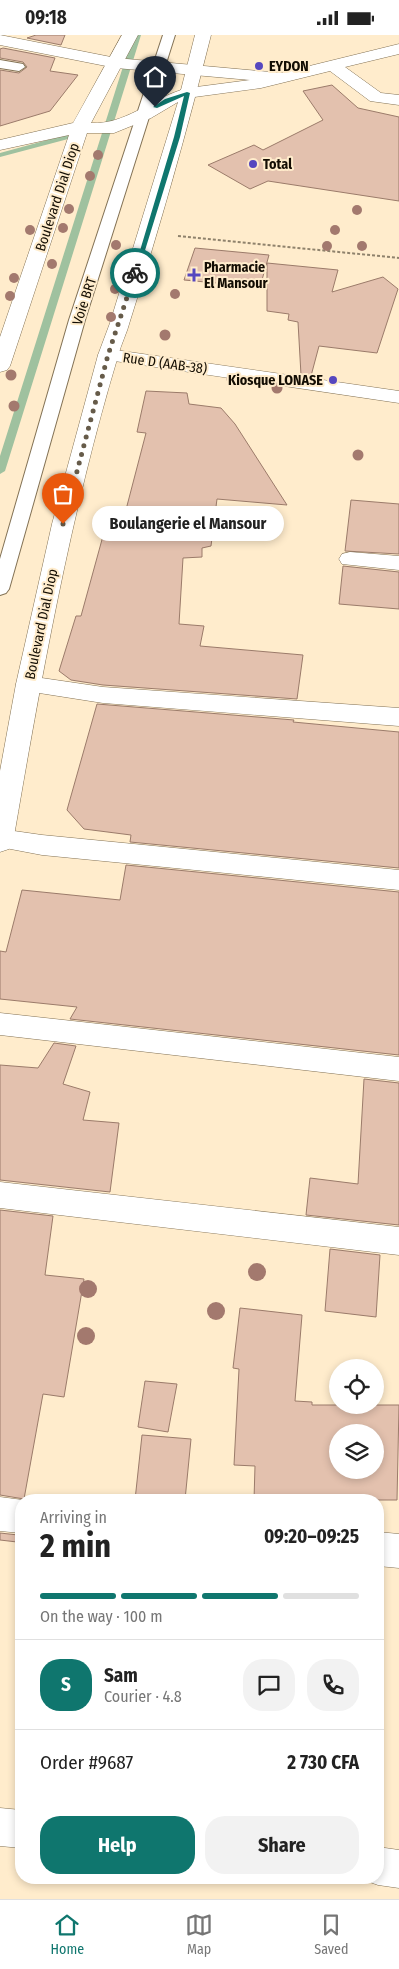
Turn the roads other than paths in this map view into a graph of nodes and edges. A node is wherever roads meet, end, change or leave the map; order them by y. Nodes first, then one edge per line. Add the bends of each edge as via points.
1 (130, 35) edge
2 (169, 35) edge
3 (203, 35) edge
4 (0, 40) edge
5 (399, 49) edge
6 (116, 63) junction
7 (0, 64) edge
8 (332, 65) junction
9 (19, 67) dead end
10 (159, 67) junction
11 (193, 70) junction
12 (276, 77) junction
13 (187, 93) junction
14 (399, 100) edge
15 (144, 114) junction
16 (80, 127) junction
17 (0, 145) edge
18 (5, 339) edge
19 (108, 355) junction
20 (0, 367) edge
21 (399, 397) edge
22 (350, 559) dead end
23 (399, 563) edge
24 (2, 575) edge
25 (0, 589) edge
26 (28, 684) junction
27 (399, 717) edge
28 (0, 840) edge
29 (399, 880) edge
30 (0, 1024) edge
31 (399, 1069) edge
32 (0, 1195) edge
33 (399, 1241) edge
34 (0, 1514) edge
35 (15, 1515) edge
36 (384, 1550) edge
37 (399, 1551) edge
38 (0, 1827) edge
39 (15, 1828) edge
40 (384, 1868) edge
41 (399, 1869) edge

1 - 6 street, Boulevard Dial Diop
2 - 10 lane, Voie BRT
3 - 11 street, Boulevard Dial Diop
4 - 6 street
5 - 8 street
6 - 10 street
6 - 16 street, Boulevard Dial Diop
7 - 9 lane
8 - 12 street
8 - 14 street via 376,97
10 - 11 street
10 - 15 lane, Voie BRT
11 - 12 street
11 - 13 street, Boulevard Dial Diop
12 - 13 street via 261,83
13 - 15 street via 166,100
13 - 19 street, Boulevard Dial Diop via 177,137
15 - 16 street via 108,129
15 - 24 lane, Voie BRT via 77,320
16 - 17 street
16 - 18 street, Boulevard Dial Diop
18 - 20 street, Boulevard Dial Diop
19 - 21 street, Rue D (AAB-38)
19 - 26 street, Boulevard Dial Diop via 63,524
22 - 23 street
24 - 25 lane, Voie BRT
26 - 27 street via 103,695
26 - 28 street, Boulevard Dial Diop
28 - 29 street
30 - 31 street
32 - 33 street
34 - 35 street
36 - 37 street
38 - 39 street
40 - 41 street

